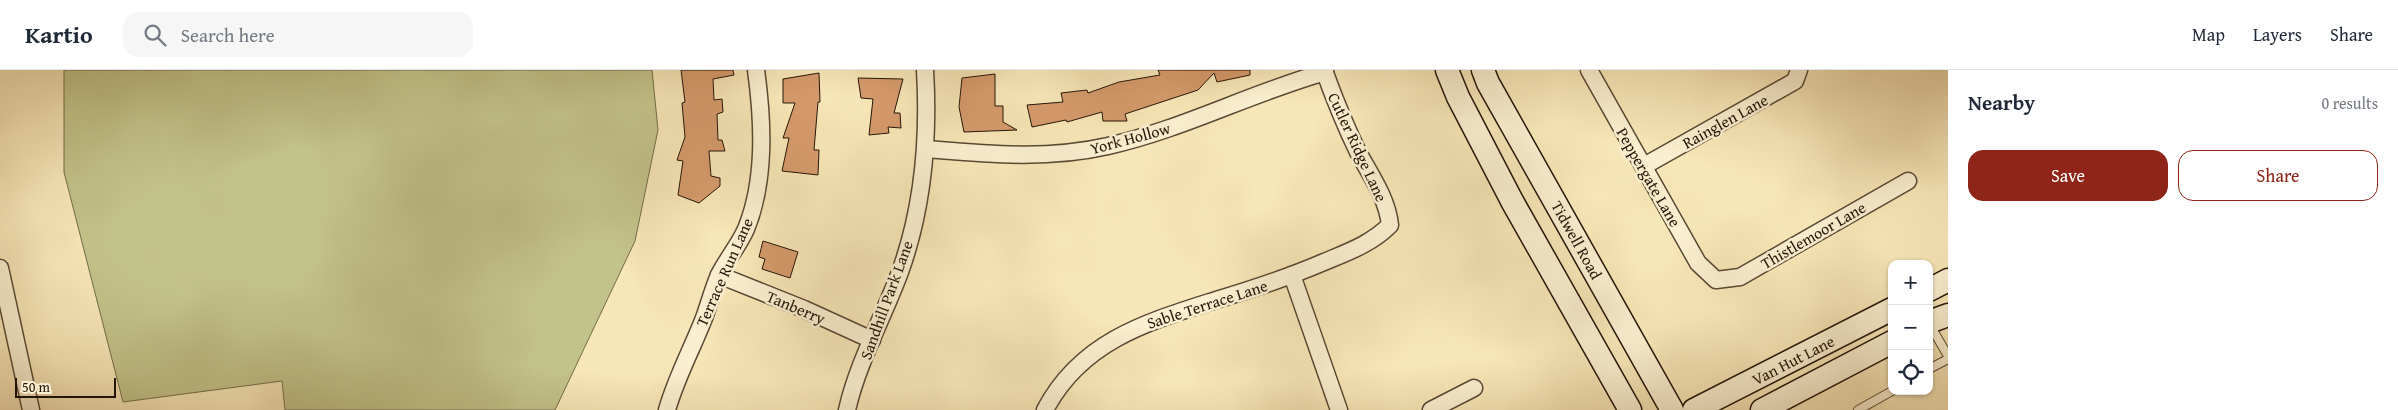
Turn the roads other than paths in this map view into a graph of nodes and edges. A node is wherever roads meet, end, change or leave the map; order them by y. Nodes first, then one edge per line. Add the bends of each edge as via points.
1 (756, 70) edge
2 (925, 70) edge
3 (1447, 70) edge
4 (1589, 70) edge
5 (1799, 70) edge
6 (1324, 71) edge
7 (1485, 77) edge
8 (1458, 98) junction
9 (926, 149) junction
10 (1644, 166) junction
11 (1908, 181) dead end
12 (1390, 226) joint
13 (0, 268) edge
14 (719, 275) junction
15 (1292, 275) junction
16 (1716, 280) joint
17 (1948, 280) edge
18 (1933, 288) edge
19 (1888, 311) edge
20 (1948, 315) edge
21 (1933, 321) edge
22 (1933, 330) edge
23 (872, 340) junction
24 (1888, 344) edge
25 (1948, 358) edge
26 (1933, 367) edge
27 (1474, 388) dead end
28 (1888, 393) edge
29 (31, 410) edge
30 (667, 410) edge
31 (847, 410) edge
32 (1045, 410) edge
33 (1339, 410) edge
34 (1431, 410) edge
35 (1630, 410) edge
36 (1672, 410) edge
37 (1694, 410) edge
38 (1762, 410) edge
39 (1858, 410) edge

1 - 14 street, Terrace Run Lane via 761,137 757,188 746,229
2 - 9 street, Sandhill Park Lane
3 - 8 main road
4 - 10 street, Peppergate Lane
5 - 10 street, Rainglen Lane via 1795,81
6 - 9 street, York Hollow via 1162,130 1092,149 1017,155
6 - 12 street, Cutler Ridge Lane via 1352,138 1389,212
7 - 8 main road
7 - 36 main road, Tidwell Road
8 - 35 main road
9 - 23 street, Sandhill Park Lane via 903,261
10 - 16 street, Peppergate Lane via 1698,263
11 - 16 street, Thistlemoor Lane via 1740,277
12 - 15 street, Sable Terrace Lane via 1362,246
13 - 29 street
14 - 23 street, Tanberry
14 - 30 street, Terrace Run Lane via 673,386
15 - 32 street, Sable Terrace Lane via 1164,317 1119,336 1080,364 1057,389
15 - 33 street
17 - 18 main road
19 - 37 main road, Van Hut Lane
20 - 21 main road
22 - 25 lane
23 - 31 street, Sandhill Park Lane
24 - 38 main road, Van Hut Lane
25 - 26 lane
27 - 34 street
28 - 39 lane

